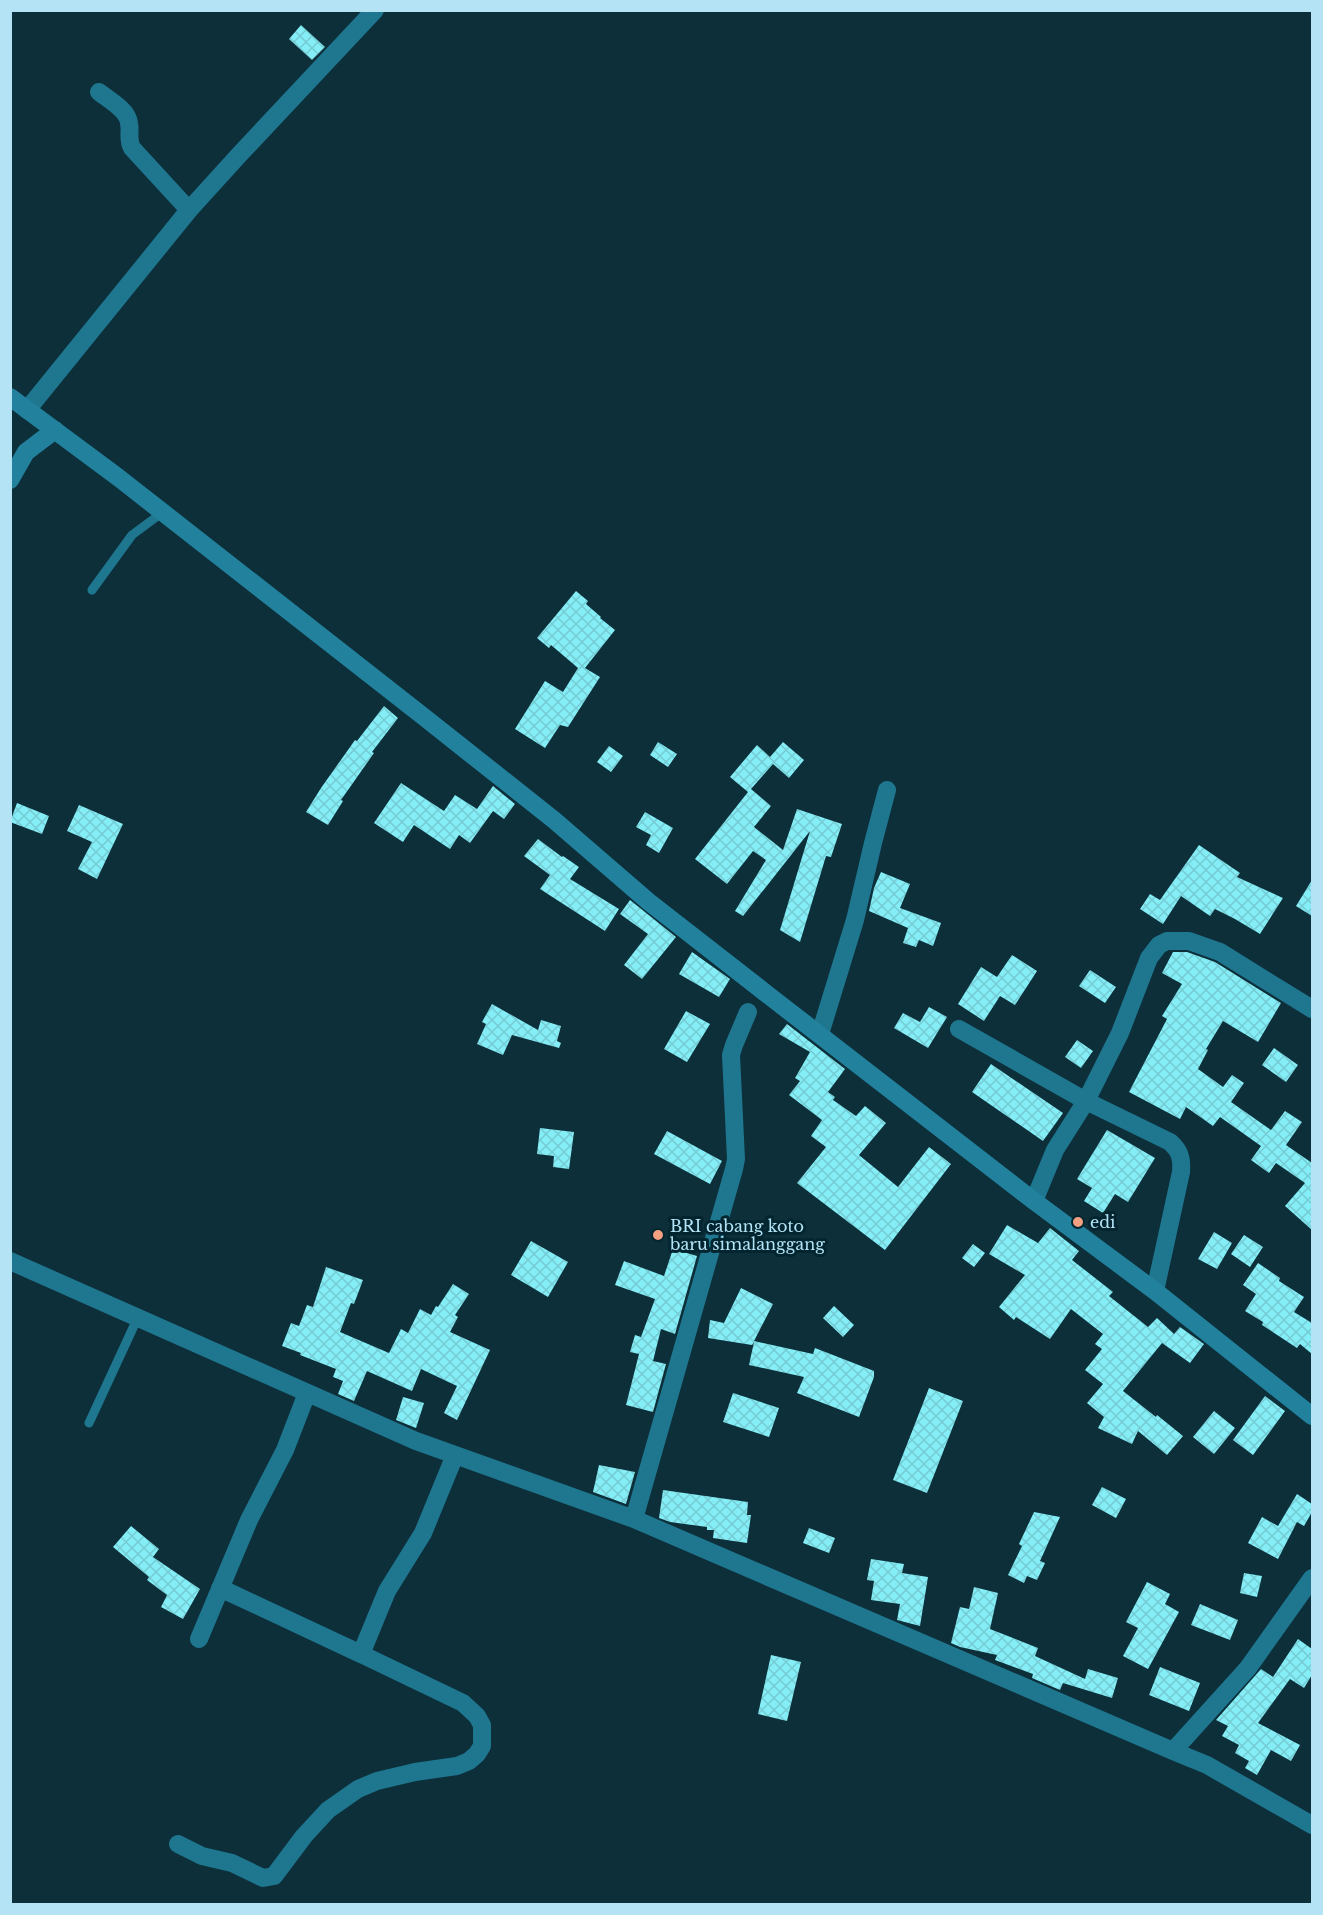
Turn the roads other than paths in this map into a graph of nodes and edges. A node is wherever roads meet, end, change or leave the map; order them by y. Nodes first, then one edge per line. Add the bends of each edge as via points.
1 (375, 10) edge
2 (99, 92) dead end
3 (189, 210) junction
4 (10, 397) edge
5 (27, 410) junction
6 (55, 430) junction
7 (10, 480) edge
8 (163, 512) junction
9 (92, 590) dead end
10 (887, 790) dead end
11 (772, 998) junction
12 (1312, 1009) edge
13 (959, 1029) dead end
14 (820, 1034) junction
15 (1086, 1101) junction
16 (1034, 1201) junction
17 (10, 1261) edge
18 (1155, 1291) junction
19 (138, 1317) junction
20 (307, 1393) junction
21 (1312, 1416) edge
22 (89, 1423) dead end
23 (455, 1455) junction
24 (634, 1519) junction
25 (1312, 1578) edge
26 (220, 1588) junction
27 (199, 1639) dead end
28 (361, 1654) junction
29 (1173, 1751) junction
30 (1312, 1825) edge
31 (178, 1844) dead end

1 - 3 street
2 - 3 street via 127,116 132,148
3 - 5 street
4 - 5 main road
5 - 6 main road
6 - 7 main road via 26,452
6 - 8 main road
8 - 9 lane via 132,535
8 - 11 main road via 554,820 649,902
10 - 14 street via 855,920
11 - 14 main road
11 - 24 street via 751,1009 731,1055 734,1169
12 - 15 street via 1220,952 1189,941 1167,941 1152,952 1120,1033
13 - 15 street
14 - 16 main road
15 - 16 street via 1055,1150
15 - 18 street via 1170,1142 1181,1156 1181,1172
16 - 18 main road
17 - 19 street
18 - 21 main road
19 - 20 street
19 - 22 lane
20 - 23 street
20 - 26 street via 285,1450
23 - 24 street
23 - 28 street via 423,1533 387,1591
24 - 29 street
25 - 29 street via 1248,1668
26 - 27 street
26 - 28 street
28 - 31 street via 463,1703 477,1716 484,1732 477,1754 458,1766 376,1780 358,1789 328,1810 271,1877 263,1878
29 - 30 street

